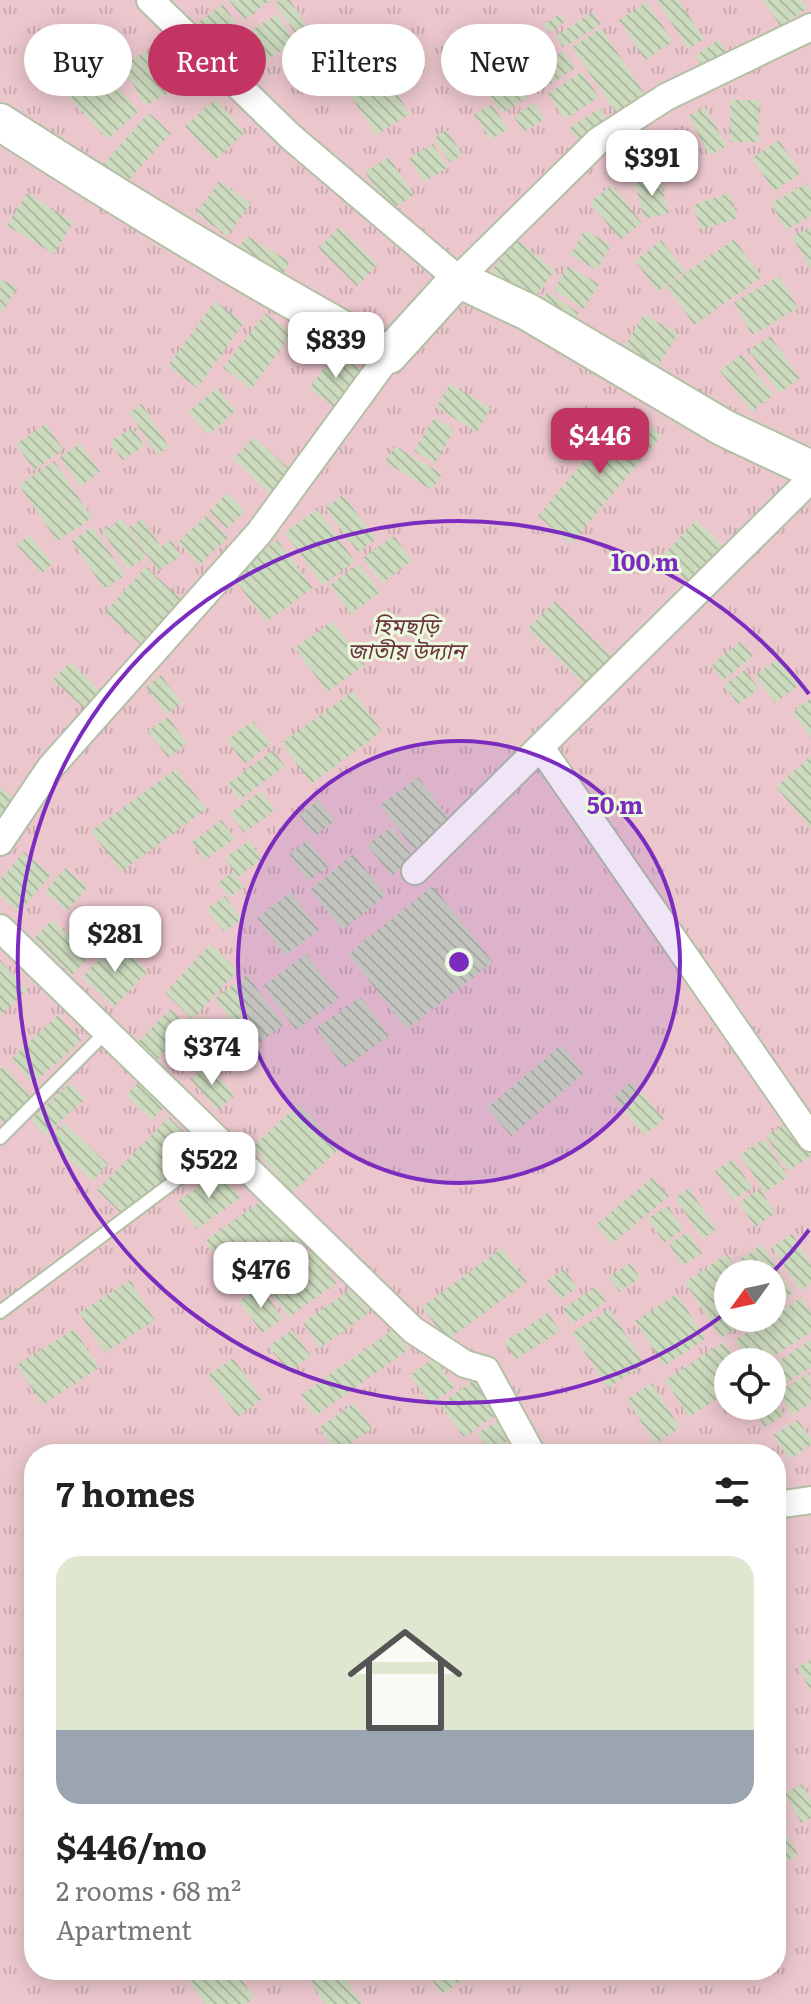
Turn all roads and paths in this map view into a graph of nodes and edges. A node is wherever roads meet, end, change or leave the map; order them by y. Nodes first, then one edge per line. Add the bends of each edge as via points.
1 (150, 0) edge
2 (811, 27) edge
3 (0, 122) edge
4 (458, 279) junction
5 (389, 355) junction
6 (811, 469) edge
7 (811, 479) edge
8 (541, 748) junction
9 (0, 842) edge
10 (415, 871) dead end
11 (0, 928) edge
12 (107, 1031) junction
13 (0, 1138) edge
14 (811, 1138) edge
15 (223, 1145) junction
16 (0, 1312) edge
17 (527, 1444) edge
18 (811, 1500) edge
19 (786, 1504) edge

1 - 4 street via 291,137
2 - 4 street via 666,97 598,141
3 - 5 street via 137,210
4 - 5 street
4 - 6 street via 528,312 724,428
5 - 9 street via 259,533 50,768
7 - 8 street
8 - 10 street
8 - 14 street
11 - 12 street
12 - 13 lane
12 - 15 street
15 - 16 lane
15 - 17 street via 413,1330 465,1364 486,1370
18 - 19 street

